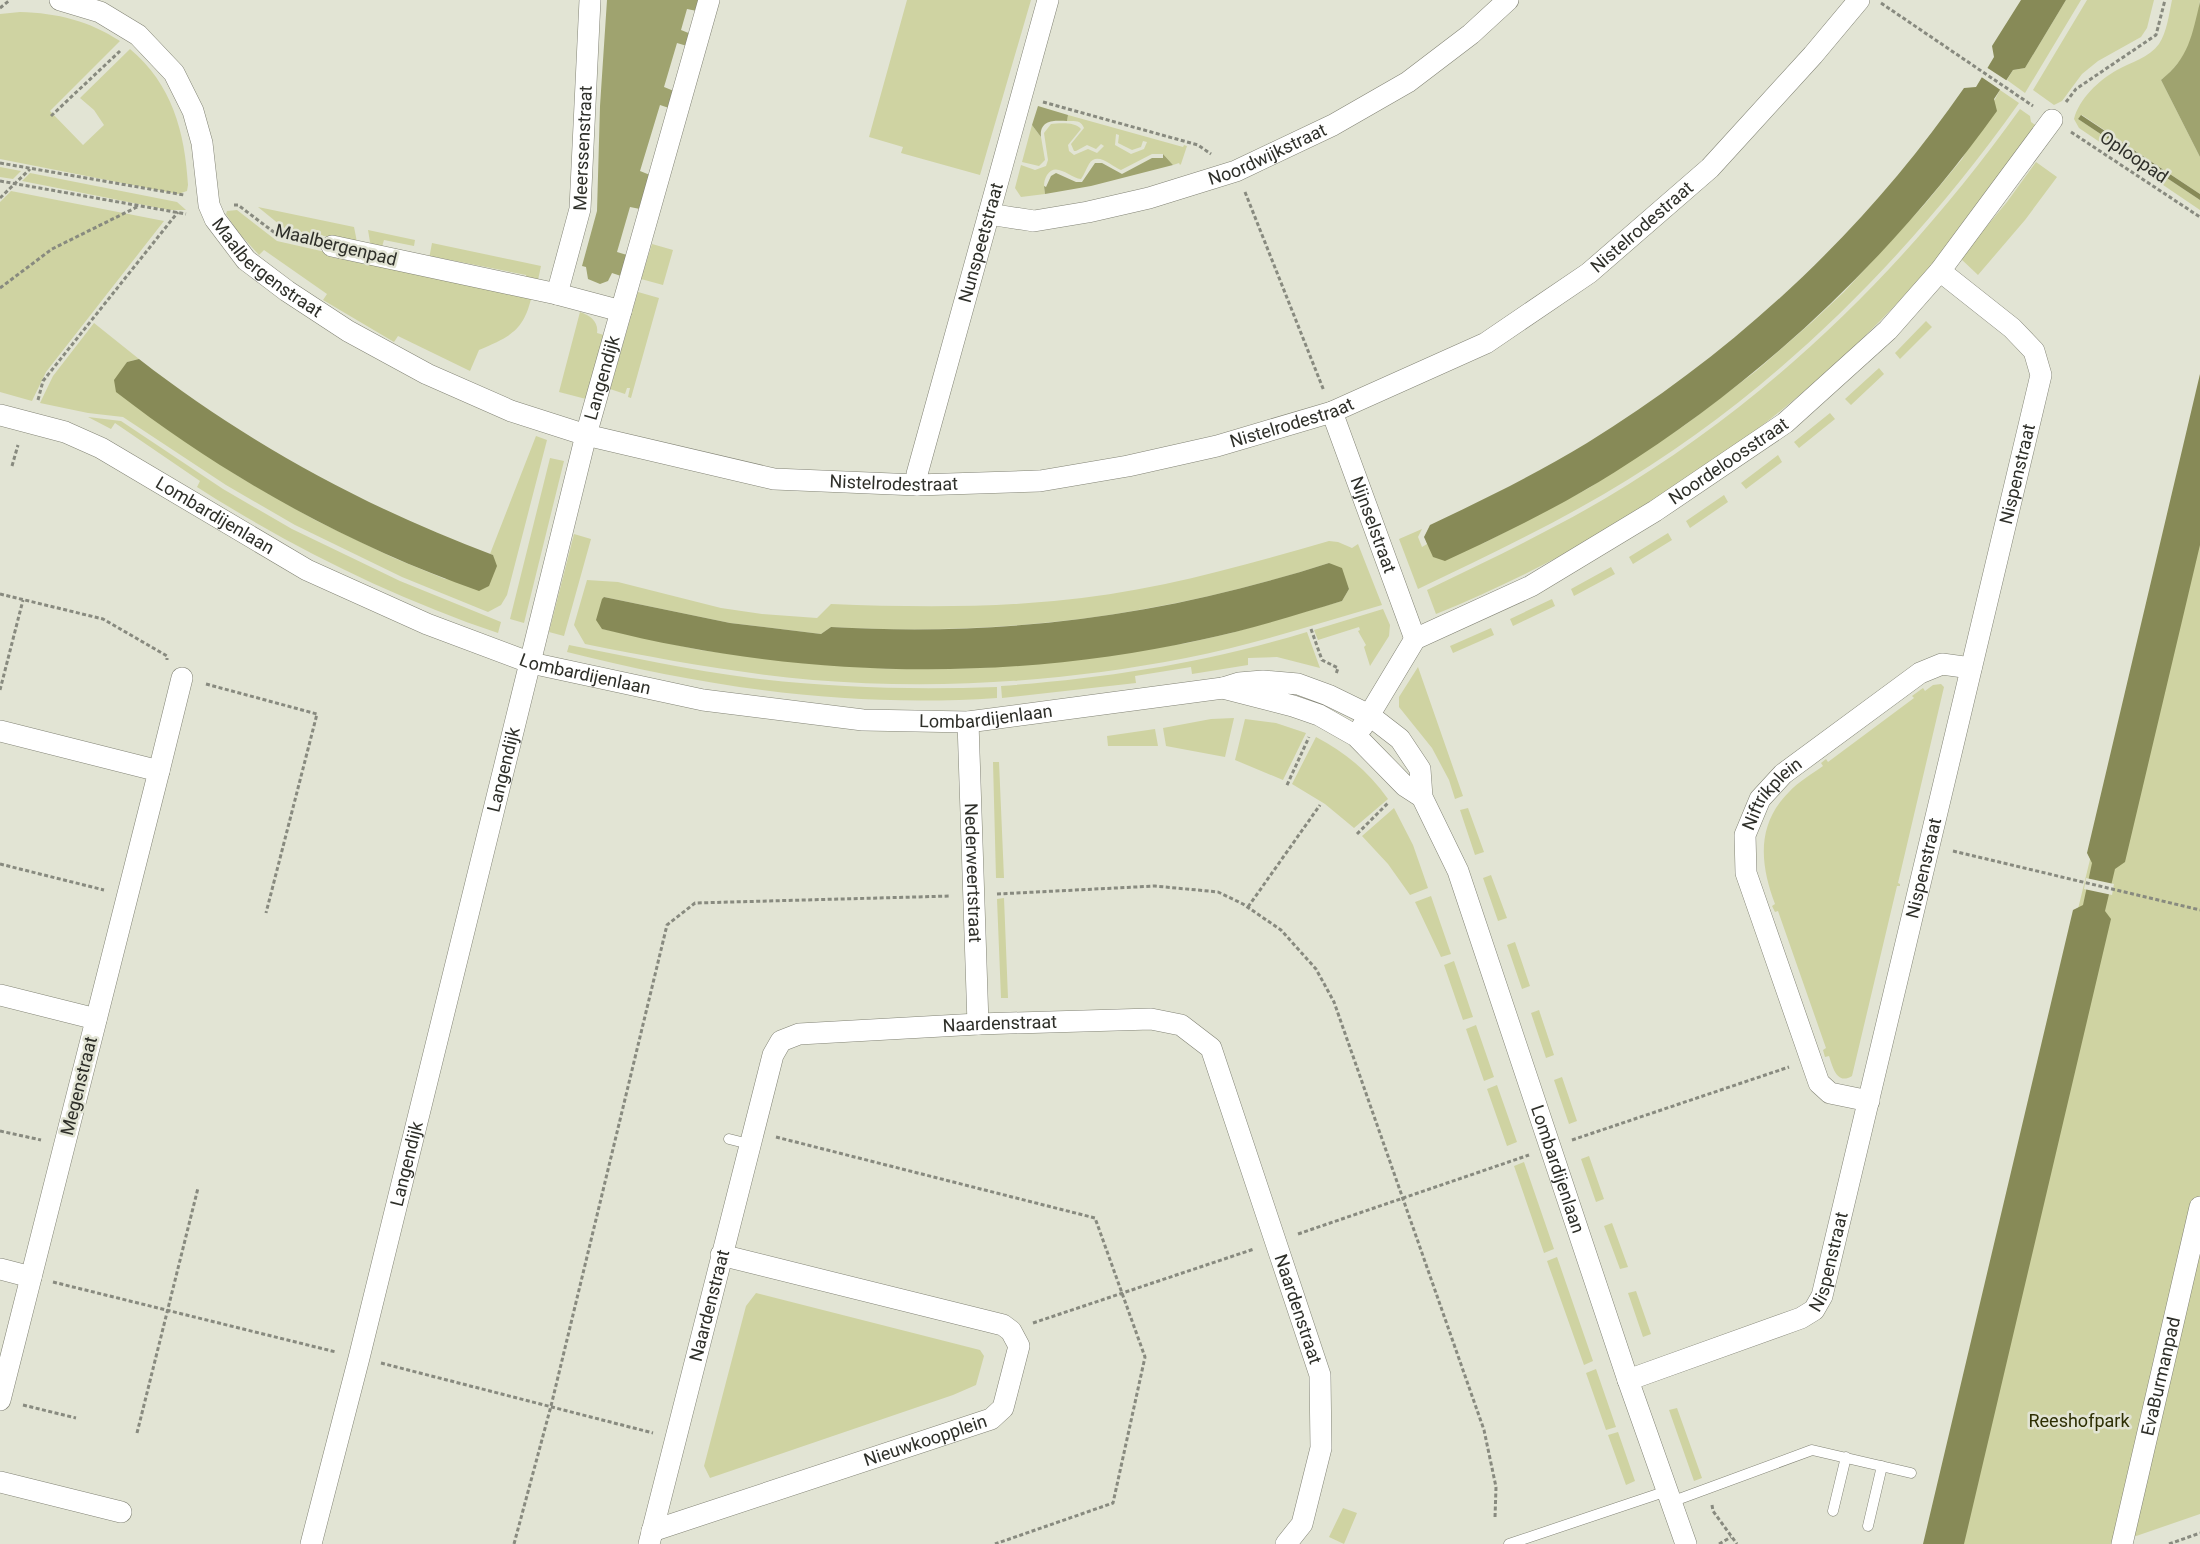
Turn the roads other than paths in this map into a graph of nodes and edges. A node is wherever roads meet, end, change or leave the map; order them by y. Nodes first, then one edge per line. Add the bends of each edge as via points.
1 (60, 0) edge
2 (590, 0) edge
3 (709, 0) edge
4 (1048, 0) edge
5 (1508, 0) edge
6 (1859, 0) edge
7 (2052, 120) road end
8 (989, 214) junction
9 (332, 246) road end
10 (1940, 271) junction
11 (557, 294) junction
12 (621, 311) junction
13 (1332, 412) junction
14 (0, 416) edge
15 (586, 435) junction
16 (917, 485) junction
17 (1415, 639) junction
18 (531, 662) junction
19 (1971, 668) junction
20 (182, 678) road end
21 (1222, 688) junction
22 (1369, 714) junction
23 (968, 722) junction
24 (0, 731) edge
25 (1356, 736) junction
26 (159, 771) junction
27 (1414, 792) junction
28 (0, 995) edge
29 (96, 1018) junction
30 (978, 1024) junction
31 (1869, 1101) junction
32 (751, 1138) junction
33 (728, 1139) dead end
34 (2200, 1207) edge
35 (721, 1255) junction
36 (0, 1269) edge
37 (31, 1277) junction
38 (1628, 1380) junction
39 (0, 1400) edge
40 (1846, 1458) junction
41 (1882, 1466) junction
42 (1911, 1473) dead end
43 (0, 1482) edge
44 (1669, 1497) junction
45 (1833, 1511) dead end
46 (121, 1512) dead end
47 (1868, 1526) dead end
48 (651, 1538) edge
49 (311, 1544) edge
50 (1286, 1544) edge
51 (1509, 1544) edge
52 (1686, 1544) edge
53 (2122, 1544) edge

1 - 15 street, Maalbergenstraat via 100,12 138,35 174,73 193,111 202,143 209,205 215,219 246,260 348,331 427,374 510,411
2 - 11 street, Meerssenstraat via 580,209
3 - 12 street, Langendijk
4 - 8 street, Nunspeetstraat
5 - 8 street, Noordwijkstraat via 1471,34 1408,82 1333,125 1236,171 1149,198 1088,212 1034,221
6 - 13 street, Nistelrodestraat via 1710,168 1589,274 1486,343
7 - 10 street, Noordeloosstraat
8 - 16 street, Nunspeetstraat
9 - 11 street, Maalbergenpad
10 - 17 street, Noordeloosstraat via 1888,330 1785,422 1655,511 1530,586
10 - 19 street, Nispenstraat via 2012,328 2034,351 2041,375
11 - 12 street, Maalbergenpad
12 - 15 street, Langendijk
13 - 16 street, Nistelrodestraat via 1217,446 1128,466 1040,481
13 - 17 street, Nijnselstraat
14 - 18 street, Lombardijenlaan via 66,432 101,448 308,570 427,624
15 - 16 street, Nistelrodestraat via 774,479
15 - 18 street, Langendijk
17 - 22 street
18 - 23 street, Lombardijenlaan via 703,700 863,720
18 - 49 street, Langendijk
19 - 31 street, Nispenstraat
19 - 31 street, Niftrikplein via 1942,664 1920,673 1783,774 1760,799 1744,835 1746,873 1819,1083 1830,1093
20 - 26 street, Megenstraat
21 - 22 street, Lombardijenlaan via 1263,680 1298,684
21 - 23 street, Lombardijenlaan
21 - 25 street, Lombardijenlaan via 1319,715
22 - 25 street
22 - 27 street, Lombardijenlaan via 1400,739 1420,769
23 - 30 street, Nederweertstraat
24 - 26 street
25 - 27 street, Lombardijenlaan
26 - 29 street, Megenstraat
27 - 38 street, Lombardijenlaan via 1458,871
28 - 29 street
29 - 37 street, Megenstraat
30 - 32 street, Naardenstraat via 799,1034 781,1042 773,1055
30 - 50 street, Naardenstraat via 1151,1019 1181,1025 1210,1048 1320,1375 1321,1448 1302,1524
31 - 38 street, Nispenstraat via 1822,1296 1814,1310 1801,1318
32 - 33 lane
32 - 35 street, Naardenstraat
34 - 53 street, EvaBurmanpad
35 - 48 street, Naardenstraat
35 - 48 street, Nieuwkoopplein via 1003,1325 1011,1331 1019,1346 1003,1408 991,1419
36 - 37 street
37 - 39 street, Megenstraat
38 - 44 street, Lombardijenlaan
40 - 41 lane
40 - 44 lane via 1812,1450 1708,1488
40 - 45 lane
41 - 42 lane
41 - 47 lane
43 - 46 street
44 - 51 lane
44 - 52 street, Lombardijenlaan

